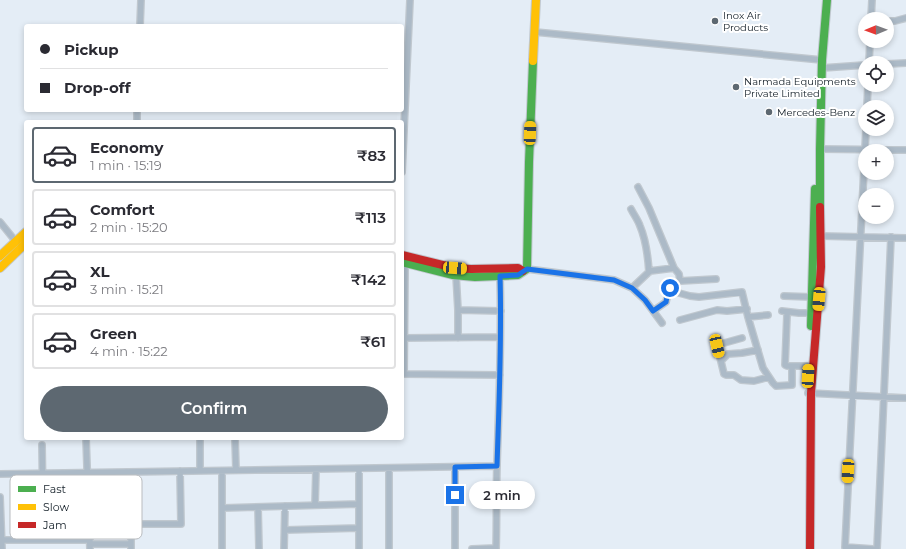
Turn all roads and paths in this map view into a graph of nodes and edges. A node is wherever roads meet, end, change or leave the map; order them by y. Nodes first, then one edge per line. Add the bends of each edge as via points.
1 (141, 0) edge
2 (410, 0) edge
3 (536, 0) edge
4 (824, 0) edge
5 (827, 0) edge
6 (872, 0) edge
7 (871, 12) edge
8 (906, 18) edge
9 (894, 21) edge
10 (140, 24) edge
11 (535, 32) junction
12 (821, 62) junction
13 (906, 62) edge
14 (894, 63) edge
15 (858, 65) edge
16 (404, 129) edge
17 (820, 149) junction
18 (858, 150) edge
19 (894, 150) edge
20 (906, 150) edge
21 (863, 180) edge
22 (638, 187) dead end
23 (631, 209) dead end
24 (0, 222) edge
25 (822, 236) junction
26 (860, 236) junction
27 (891, 237) junction
28 (906, 238) edge
29 (21, 244) edge
30 (404, 255) edge
31 (0, 256) edge
32 (404, 263) edge
33 (0, 268) edge
34 (674, 268) junction
35 (525, 270) junction
36 (649, 272) junction
37 (456, 275) junction
38 (500, 276) junction
39 (716, 279) dead end
40 (680, 281) junction
41 (632, 288) junction
42 (668, 290) junction
43 (784, 296) dead end
44 (812, 297) junction
45 (747, 309) junction
46 (458, 310) junction
47 (501, 311) junction
48 (653, 311) junction
49 (782, 311) dead end
50 (811, 313) junction
51 (768, 315) dead end
52 (787, 315) dead end
53 (748, 317) junction
54 (680, 320) dead end
55 (662, 323) dead end
56 (500, 337) junction
57 (404, 338) joint
58 (458, 338) junction
59 (742, 338) dead end
60 (758, 350) junction
61 (721, 361) junction
62 (792, 366) junction
63 (809, 366) junction
64 (404, 374) edge
65 (500, 375) junction
66 (769, 378) junction
67 (809, 393) junction
68 (852, 395) junction
69 (884, 397) junction
70 (906, 398) edge
71 (86, 440) edge
72 (200, 440) edge
73 (235, 440) edge
74 (42, 445) dead end
75 (497, 466) junction
76 (455, 467) junction
77 (389, 468) junction
78 (316, 469) junction
79 (359, 469) junction
80 (236, 470) junction
81 (180, 471) junction
82 (200, 471) junction
83 (222, 471) junction
84 (87, 472) junction
85 (131, 472) joint
86 (43, 473) junction
87 (0, 474) edge
88 (87, 475) edge
89 (0, 497) edge
90 (359, 504) junction
91 (315, 505) junction
92 (285, 506) junction
93 (258, 507) junction
94 (223, 508) junction
95 (142, 524) edge
96 (359, 528) junction
97 (285, 530) junction
98 (2, 540) junction
99 (90, 544) edge
100 (131, 547) edge
101 (496, 548) edge
102 (845, 548) edge
103 (2, 549) edge
104 (222, 549) edge
105 (259, 549) edge
106 (284, 549) edge
107 (359, 549) edge
108 (389, 549) edge
109 (455, 549) edge
110 (472, 549) edge
111 (807, 549) edge
112 (810, 549) edge
113 (873, 549) edge
114 (877, 549) edge

1 - 10 street
2 - 16 street
3 - 11 main road
4 - 12 main road
5 - 12 main road
6 - 7 street
8 - 9 street
11 - 12 street
11 - 35 main road
12 - 15 street
12 - 17 main road
12 - 44 main road
13 - 14 street
17 - 18 street
17 - 25 main road
19 - 20 street
21 - 26 street
22 - 34 street
23 - 36 street via 643,235
24 - 29 street
25 - 26 street
25 - 67 main road
26 - 27 street
26 - 68 street
27 - 28 street
27 - 69 street
29 - 31 main road
29 - 33 main road
30 - 35 main road via 455,268
32 - 37 main road
32 - 57 street
34 - 36 street
34 - 40 street
35 - 38 main road via 518,275
35 - 41 street via 614,280
36 - 41 street
37 - 38 main road
37 - 46 street
38 - 47 street
39 - 40 street
40 - 42 street
41 - 48 street
42 - 45 street via 699,297 742,292
42 - 48 street via 666,302
43 - 44 street
44 - 50 main road
45 - 53 street
45 - 54 street via 717,310
46 - 47 street
46 - 58 street
47 - 56 street
48 - 55 street
49 - 50 street
50 - 63 main road
51 - 53 street
52 - 62 street via 785,365
53 - 60 street
56 - 58 street
56 - 65 street
57 - 58 street
59 - 61 street via 717,345
60 - 61 street via 728,354
60 - 66 street
61 - 66 street via 725,375 734,375 741,380
62 - 63 street
62 - 66 street via 792,385 776,386
63 - 67 main road
64 - 65 street
65 - 75 street
67 - 68 street
67 - 111 main road
67 - 112 main road
68 - 69 street
68 - 102 street
69 - 70 street
69 - 114 street
71 - 84 street
72 - 82 street
73 - 80 street
74 - 86 street
75 - 76 street
75 - 101 street
76 - 77 street
76 - 109 street
77 - 79 street
77 - 108 street
78 - 79 street
78 - 80 street
78 - 91 street
79 - 90 street
80 - 83 street
81 - 82 street
81 - 85 street
81 - 95 street via 180,524
82 - 83 street
83 - 94 street
84 - 85 street
84 - 86 street
84 - 88 street
86 - 87 street
89 - 98 street
90 - 91 street
90 - 96 street
91 - 92 street
92 - 93 street
92 - 97 street
93 - 94 street
93 - 105 street
94 - 104 street
96 - 97 street
96 - 107 street
97 - 106 street
98 - 99 street
98 - 103 street
99 - 100 street
101 - 110 street
102 - 113 street

